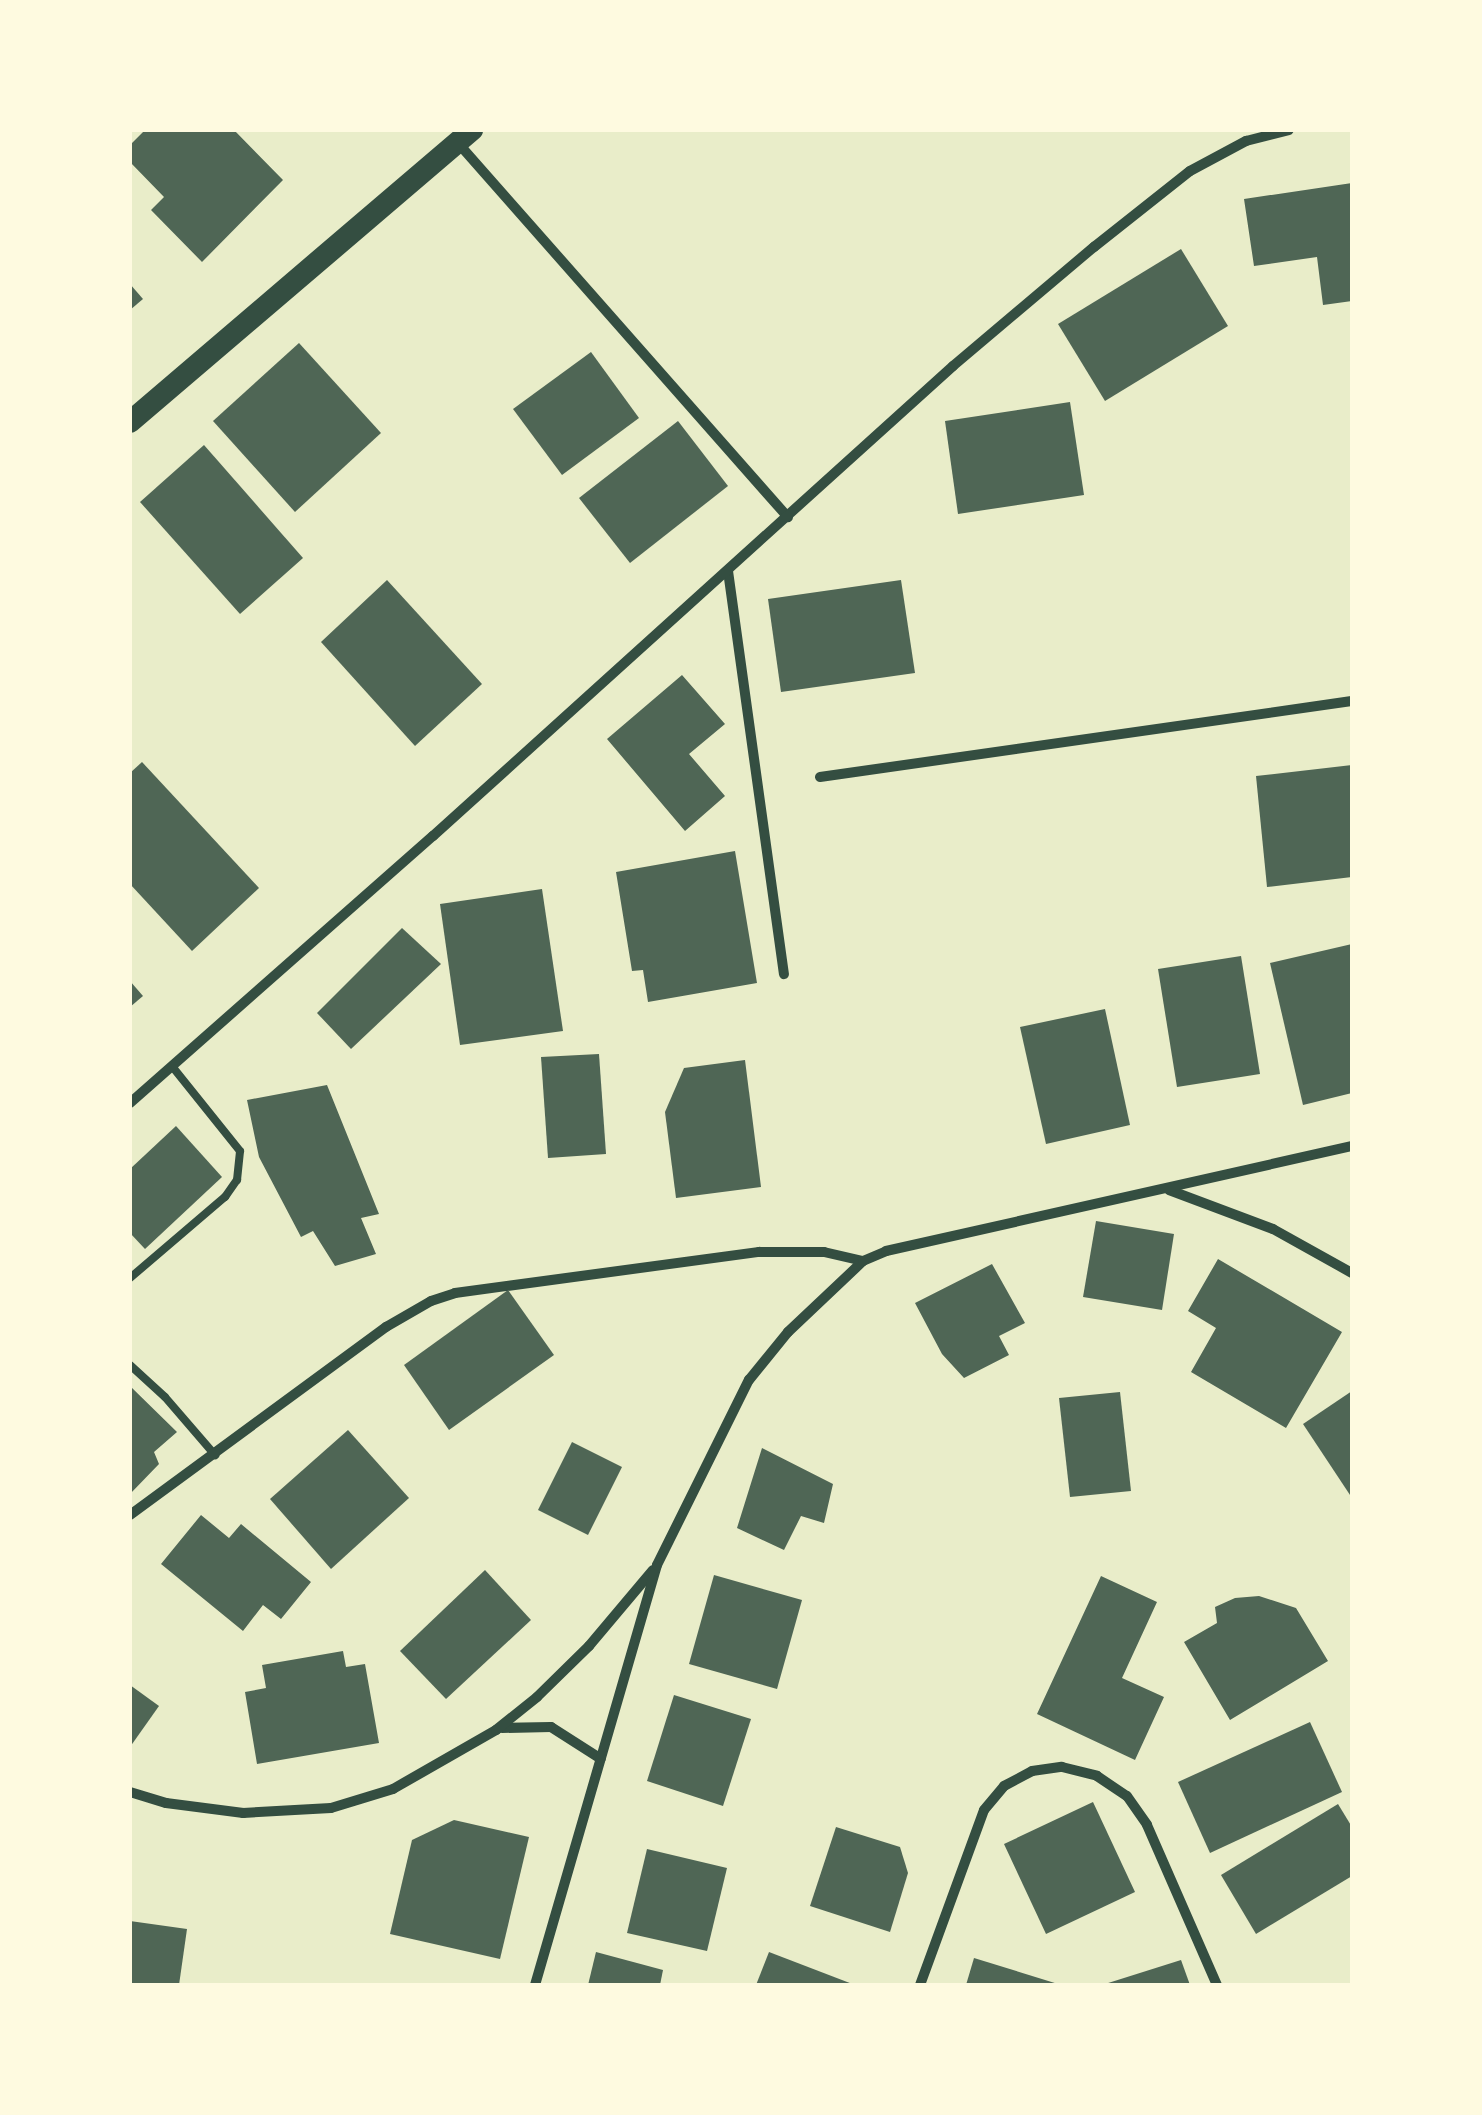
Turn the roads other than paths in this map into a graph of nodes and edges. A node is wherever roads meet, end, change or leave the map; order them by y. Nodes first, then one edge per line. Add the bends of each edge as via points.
1 (1289, 130) edge
2 (464, 136) edge
3 (130, 422) edge
4 (788, 517) junction
5 (728, 571) junction
6 (1352, 702) edge
7 (820, 777) dead end
8 (784, 974) dead end
9 (172, 1066) junction
10 (130, 1103) edge
11 (1352, 1146) edge
12 (1168, 1190) junction
13 (863, 1262) junction
14 (1352, 1272) edge
15 (130, 1278) edge
16 (130, 1366) edge
17 (215, 1456) junction
18 (130, 1515) edge
19 (656, 1565) junction
20 (496, 1730) junction
21 (601, 1758) junction
22 (130, 1792) edge
23 (535, 1985) edge
24 (920, 1985) edge
25 (1217, 1985) edge

1 - 4 street via 1246,141 1190,172 953,366
2 - 3 main road
2 - 4 street
4 - 5 street
5 - 8 street
5 - 9 street
6 - 7 street
9 - 10 street
9 - 15 lane via 240,1151 237,1180
11 - 12 street
12 - 13 street via 886,1251
12 - 14 street via 1273,1229
13 - 17 street via 824,1252 759,1252 431,1300 386,1326
13 - 19 street via 788,1332 749,1380
16 - 17 lane
17 - 18 street
19 - 20 street via 562,1674
19 - 21 street
20 - 21 street via 551,1727
20 - 22 street via 393,1789 331,1808 243,1813
21 - 23 street
24 - 25 street via 984,1810 1004,1786 1032,1771 1062,1767 1097,1776 1126,1796 1147,1825

